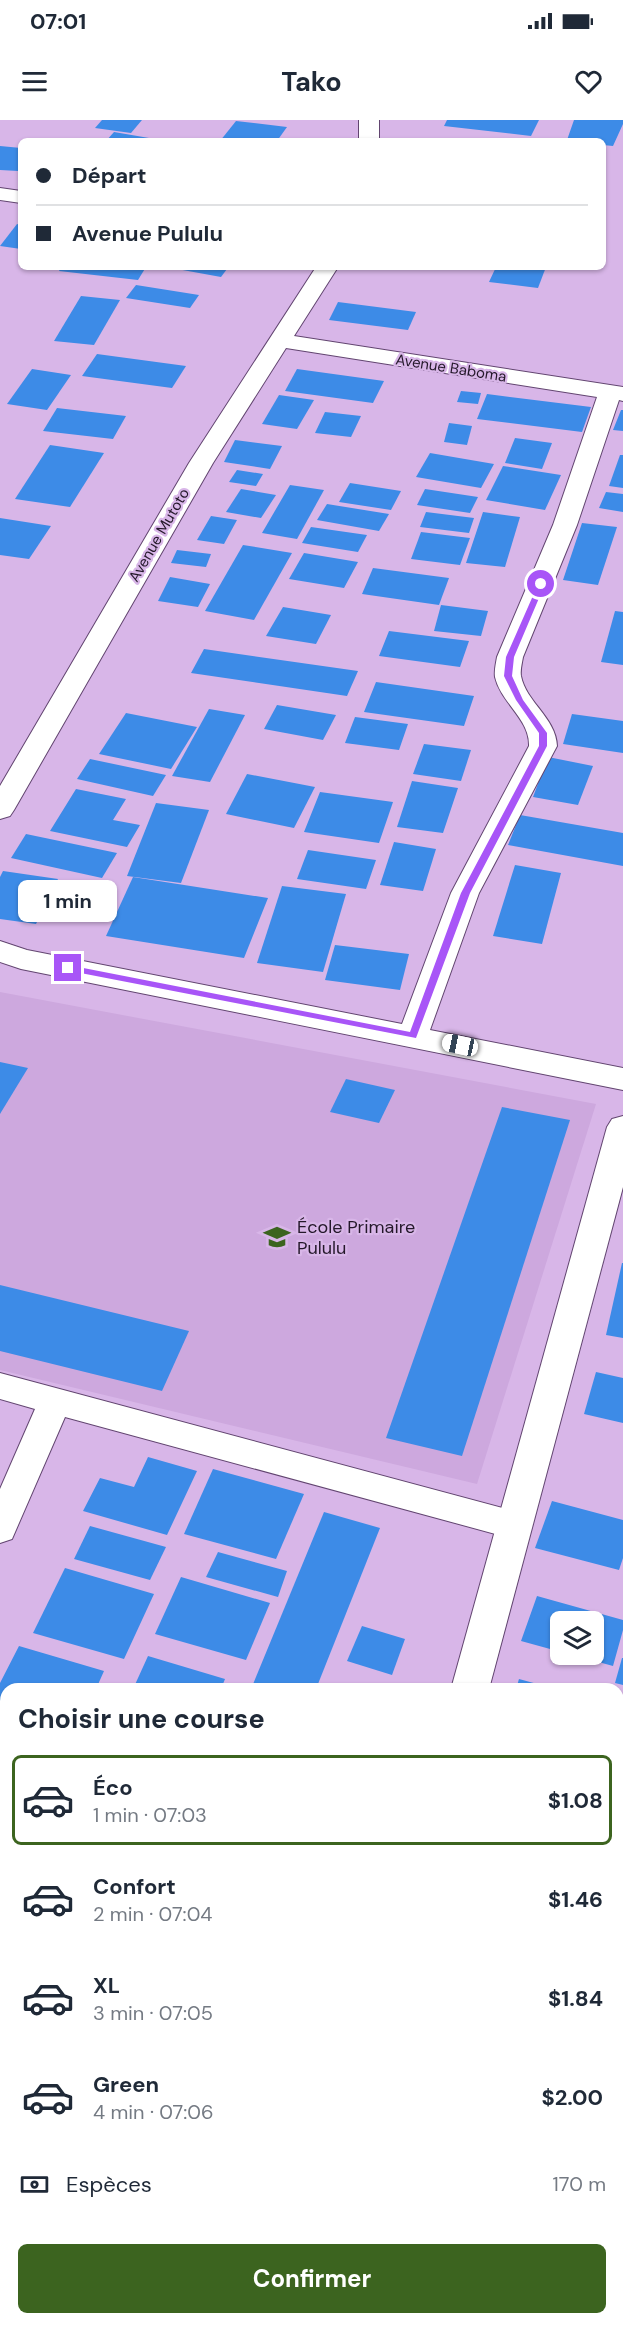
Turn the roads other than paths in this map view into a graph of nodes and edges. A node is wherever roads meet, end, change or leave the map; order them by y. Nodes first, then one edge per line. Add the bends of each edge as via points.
1 (369, 120) edge
2 (369, 138) edge
3 (0, 194) edge
4 (18, 196) edge
5 (325, 270) edge
6 (280, 340) junction
7 (616, 393) edge
8 (1, 805) edge
9 (0, 951) edge
10 (413, 1035) junction
11 (623, 1078) edge
12 (623, 1127) edge
13 (0, 1386) edge
14 (55, 1401) junction
15 (514, 1526) junction
16 (0, 1529) edge
17 (472, 1683) edge

1 - 2 street
3 - 4 street
5 - 6 street, Avenue Mutoto
6 - 7 street, Avenue Baboma
6 - 8 street, Avenue Mutoto via 201,463
7 - 10 street via 510,657 508,676 543,733 543,746 465,893
9 - 10 street via 21,959
10 - 11 street
12 - 15 street
13 - 14 lane
14 - 15 lane
14 - 16 lane
15 - 17 street

